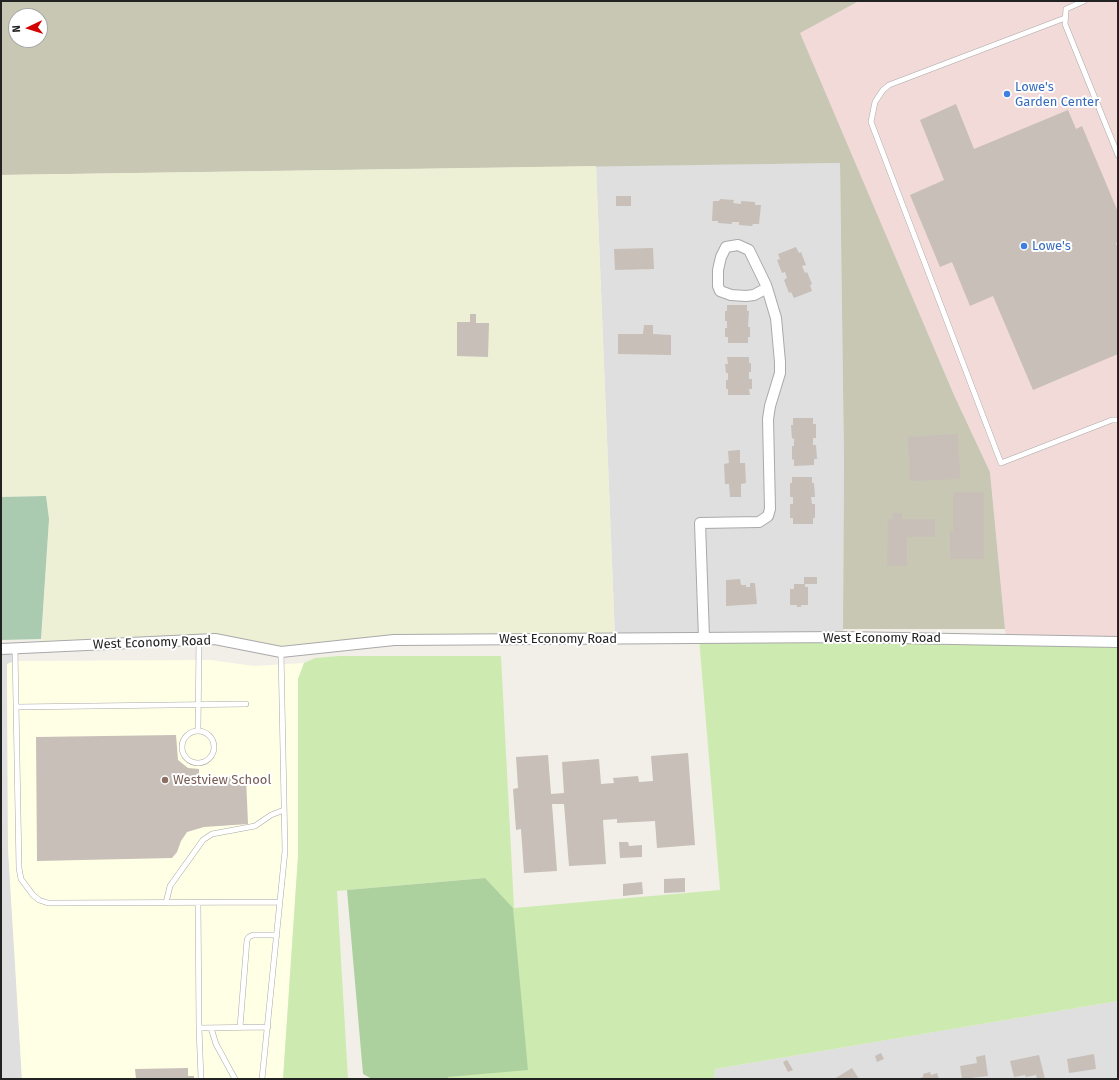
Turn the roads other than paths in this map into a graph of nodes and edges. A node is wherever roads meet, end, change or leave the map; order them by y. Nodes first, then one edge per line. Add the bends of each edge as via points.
1 (1084, 1) edge
2 (1065, 18) junction
3 (1118, 155) edge
4 (767, 288) junction
5 (1118, 420) edge
6 (704, 638) junction
7 (198, 640) junction
8 (1118, 642) edge
9 (1, 649) edge
10 (15, 649) junction
11 (281, 652) junction
12 (198, 704) junction
13 (246, 704) dead end
14 (16, 707) junction
15 (198, 730) junction
16 (284, 810) junction
17 (198, 902) junction
18 (280, 902) junction
19 (166, 903) junction
20 (277, 935) junction
21 (240, 1027) junction
22 (268, 1027) junction
23 (199, 1028) junction
24 (212, 1028) junction
25 (201, 1079) edge
26 (235, 1079) edge
27 (262, 1079) edge

1 - 2 lane via 1066,8
2 - 3 lane via 1065,24
2 - 5 lane via 890,85 875,102 871,122 1001,463 1112,420
4 - 4 street via 749,250 738,245 726,247 718,270 720,291 746,296
4 - 6 street via 776,318 780,362 780,373 768,418 770,509 768,516 759,522 700,523
6 - 8 street, West Economy Road via 843,637
6 - 11 street, West Economy Road via 394,640
7 - 10 street, West Economy Road
7 - 11 street, West Economy Road via 215,639
7 - 12 lane
9 - 10 street, West Economy Road
10 - 14 lane
11 - 16 lane
12 - 13 lane
12 - 14 lane
12 - 15 lane
14 - 19 lane via 19,868 21,879 27,889 39,900 48,903
15 - 15 lane via 188,734 182,743 183,754 196,763 206,761 214,753 215,748 212,738
16 - 18 lane via 285,851
16 - 19 lane via 271,814 255,826 212,834 203,840 170,886
17 - 18 lane
17 - 19 lane
17 - 23 lane
18 - 20 lane
20 - 21 lane via 254,935 247,940
20 - 22 lane
21 - 22 lane
21 - 24 lane
22 - 27 lane
23 - 24 lane
23 - 25 lane
24 - 26 lane via 216,1044

